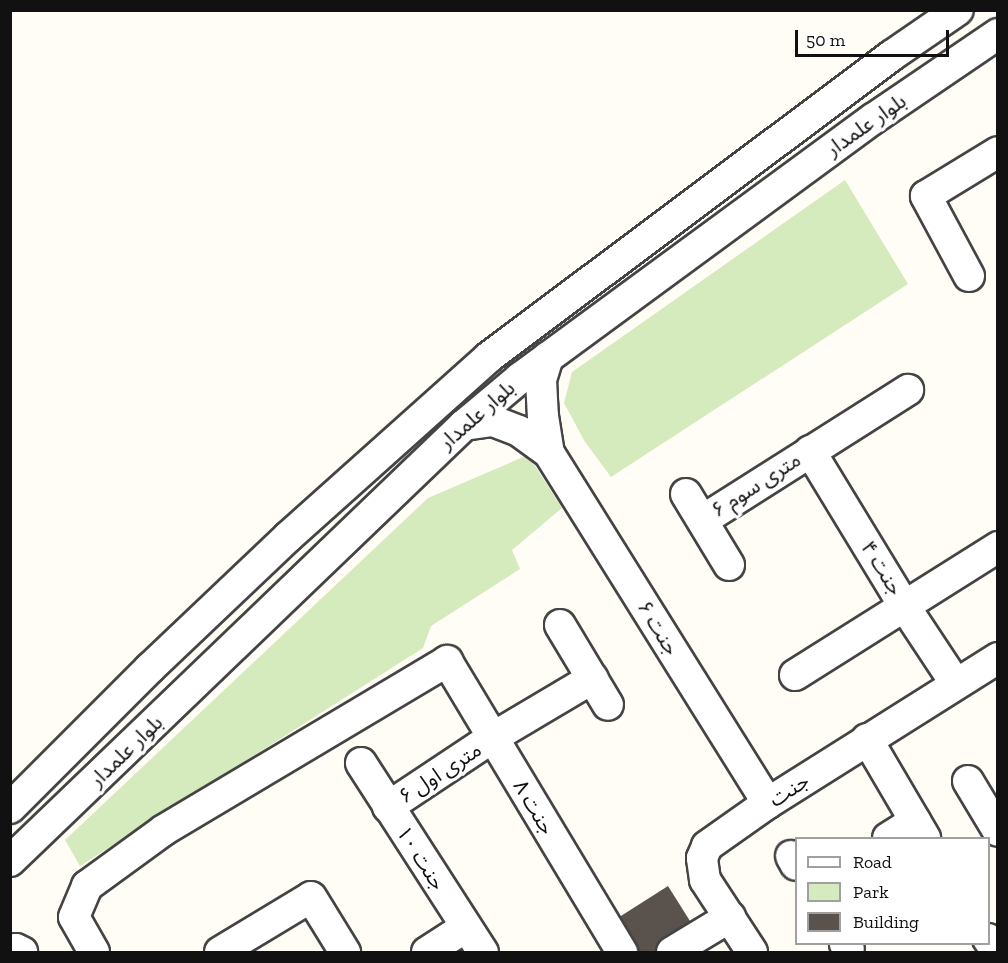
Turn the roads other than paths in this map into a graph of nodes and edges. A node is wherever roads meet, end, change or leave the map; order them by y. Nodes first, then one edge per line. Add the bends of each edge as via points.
1 (958, 10) edge
2 (998, 34) edge
3 (998, 152) edge
4 (969, 276) dead end
5 (548, 357) junction
6 (908, 390) dead end
7 (464, 425) junction
8 (810, 451) junction
9 (549, 453) junction
10 (686, 494) dead end
11 (703, 520) junction
12 (998, 547) edge
13 (729, 565) dead end
14 (905, 607) junction
15 (560, 625) dead end
16 (993, 671) edge
17 (795, 675) dead end
18 (593, 678) junction
19 (956, 684) junction
20 (608, 705) dead end
21 (492, 738) junction
22 (867, 739) junction
23 (361, 763) dead end
24 (968, 781) dead end
25 (768, 803) junction
26 (388, 807) junction
27 (10, 808) edge
28 (920, 830) edge
29 (989, 832) edge
30 (892, 837) edge
31 (10, 861) edge
32 (730, 917) junction
33 (466, 927) junction
34 (257, 943) edge
35 (10, 950) edge
36 (22, 952) edge
37 (94, 952) edge
38 (220, 952) edge
39 (345, 952) edge
40 (427, 952) edge
41 (483, 952) edge
42 (622, 952) edge
43 (672, 952) edge
44 (753, 952) edge

1 - 27 street, بلوار علمدار via 489,357 288,537
2 - 5 street, بلوار علمدار via 873,119
3 - 4 street via 926,196
5 - 7 street, بلوار علمدار
5 - 9 street via 542,380
6 - 8 street, ۶ متری سوم
7 - 9 street via 493,421 519,431
7 - 31 street, بلوار علمدار
8 - 11 street, ۶ متری سوم
8 - 14 street, جنت ۴
9 - 25 street, جنت ۶
10 - 11 street
11 - 13 street
12 - 14 street
14 - 17 street
14 - 19 street, جنت ۴
15 - 18 street
16 - 19 street, جنت
18 - 20 street
18 - 21 street, ۶ متری اول
19 - 22 street, جنت
21 - 26 street, ۶ متری اول
21 - 37 street, جنت ۸ via 447,661 164,830 87,886 74,917
21 - 42 street, جنت ۸
22 - 25 street, جنت
22 - 28 street
23 - 26 street, جنت ۱۰
24 - 29 street
25 - 32 street, جنت via 707,846 702,858 705,880
26 - 33 street, جنت ۱۰
28 - 30 street
32 - 43 street
32 - 44 street, جنت
33 - 40 street
33 - 41 street, جنت ۱۰
34 - 38 street
34 - 39 street via 311,897
35 - 36 street

